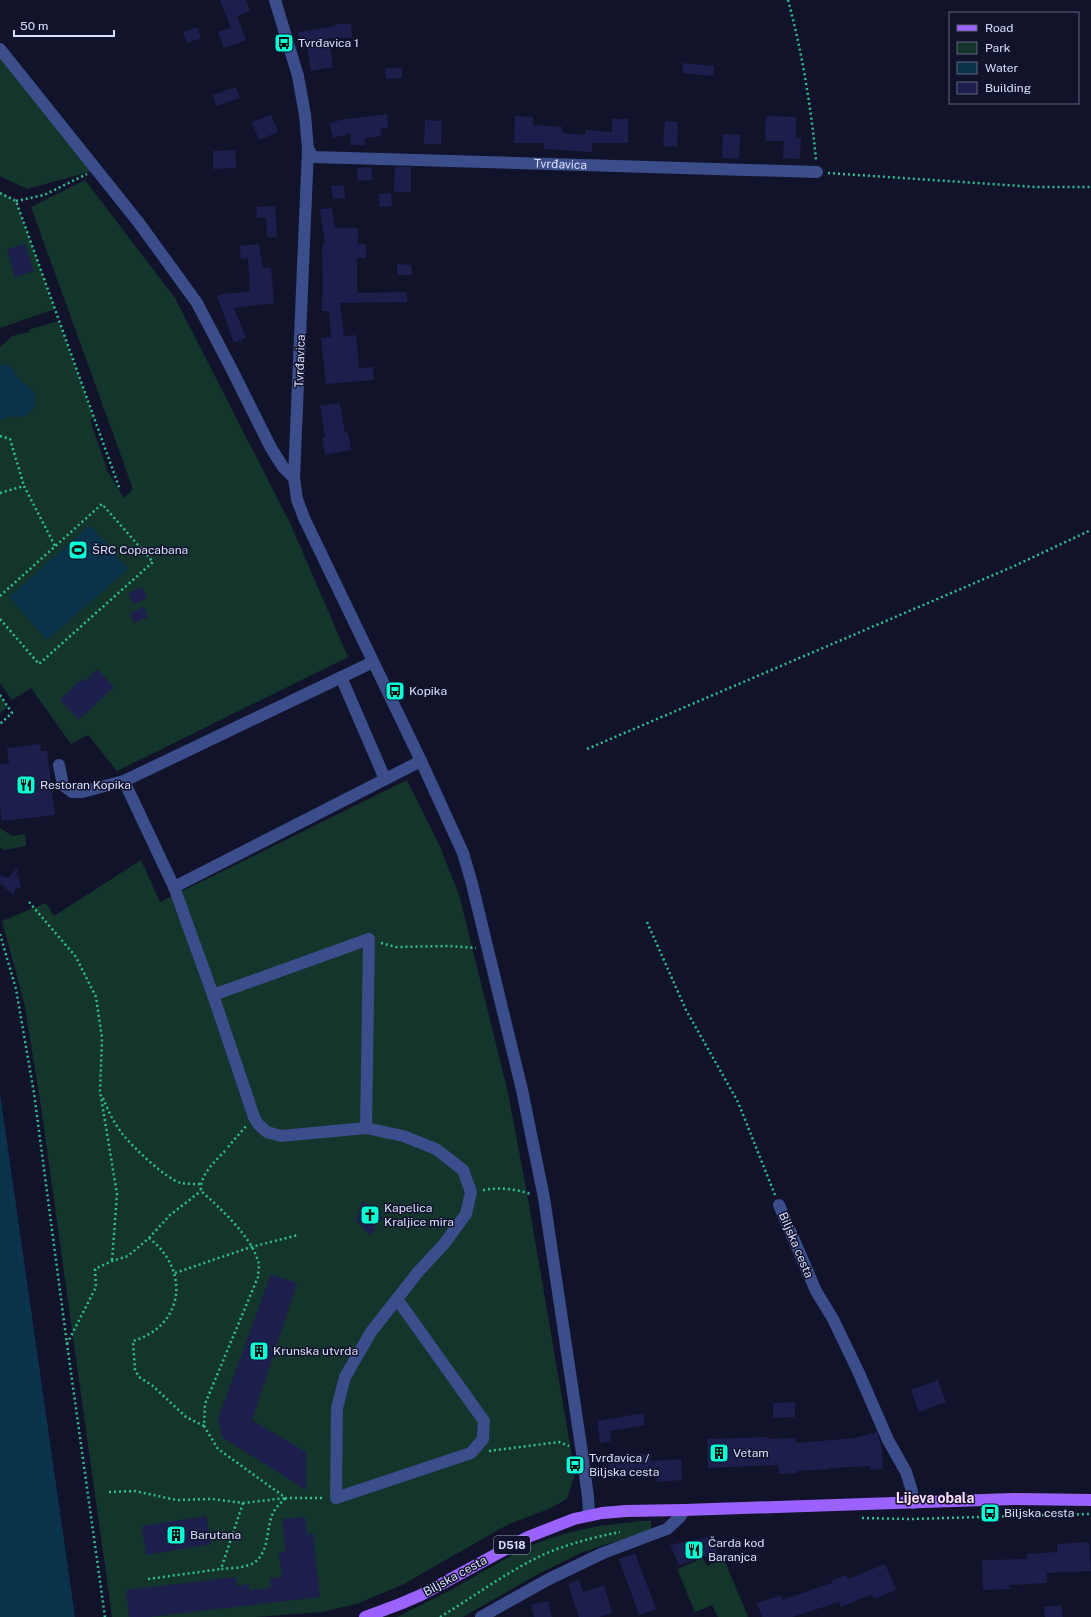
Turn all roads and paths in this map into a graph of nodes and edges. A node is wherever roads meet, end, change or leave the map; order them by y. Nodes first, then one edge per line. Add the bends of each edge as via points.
1 (275, 0) edge
2 (788, 0) edge
3 (0, 49) edge
4 (308, 149) junction
5 (96, 170) junction
6 (818, 172) junction
7 (1091, 187) edge
8 (0, 193) edge
9 (16, 201) junction
10 (0, 436) edge
11 (294, 478) junction
12 (24, 486) junction
13 (119, 487) dead end
14 (0, 493) edge
15 (1091, 530) edge
16 (55, 546) junction
17 (0, 596) edge
18 (0, 619) edge
19 (373, 662) junction
20 (341, 677) junction
21 (0, 695) edge
22 (0, 724) edge
23 (586, 749) dead end
24 (421, 761) junction
25 (59, 765) dead end
26 (385, 779) junction
27 (124, 781) junction
28 (174, 887) junction
29 (29, 902) dead end
30 (647, 922) dead end
31 (0, 934) edge
32 (369, 940) junction
33 (488, 949) junction
34 (213, 995) junction
35 (100, 1091) junction
36 (254, 1117) junction
37 (366, 1128) junction
38 (228, 1147) dead end
39 (225, 1151) dead end
40 (200, 1184) junction
41 (201, 1191) junction
42 (471, 1192) junction
43 (544, 1198) junction
44 (779, 1205) joint
45 (298, 1235) dead end
46 (149, 1238) junction
47 (251, 1247) junction
48 (112, 1261) junction
49 (175, 1273) junction
50 (397, 1298) junction
51 (67, 1344) junction
52 (204, 1426) junction
53 (471, 1453) junction
54 (582, 1453) junction
55 (109, 1492) dead end
56 (286, 1498) junction
57 (336, 1498) junction
58 (1091, 1500) edge
59 (243, 1503) junction
60 (912, 1503) junction
61 (684, 1510) junction
62 (1091, 1514) edge
63 (589, 1515) junction
64 (856, 1518) dead end
65 (624, 1531) dead end
66 (221, 1569) junction
67 (148, 1579) dead end
68 (105, 1617) edge
69 (365, 1617) edge
70 (440, 1617) edge
71 (481, 1617) edge

1 - 4 street, Tvrđavica via 298,76
2 - 6 path via 813,120
3 - 5 street
4 - 6 street, Tvrđavica via 313,158
4 - 11 street, Tvrđavica
5 - 9 path via 44,195
5 - 11 street via 139,223 197,303 270,448
6 - 7 path via 1036,187
8 - 9 path
9 - 13 path
10 - 12 path via 10,439
11 - 19 street, Tvrđavica via 297,499 304,518
12 - 14 path
12 - 16 path
15 - 23 path via 1012,567
16 - 17 path
16 - 18 path via 102,504 153,562 39,664
19 - 20 street
19 - 24 street, Tvrđavica
20 - 26 street
20 - 27 street
21 - 22 path via 12,713
24 - 26 street
24 - 33 street, Tvrđavica via 463,853
25 - 27 street via 63,785 72,792 82,792
26 - 28 street
27 - 28 street
28 - 34 street
29 - 35 path via 76,957 96,997 102,1038
30 - 44 path via 686,1010 738,1102
31 - 51 path via 16,989 34,1093
32 - 33 path via 396,947 450,946
32 - 34 street
32 - 37 street
33 - 43 street, Tvrđavica via 522,1090
34 - 36 street
35 - 40 path via 107,1109 123,1135 148,1160 171,1179 181,1183
35 - 48 path via 117,1194
36 - 37 street via 267,1132 281,1136
36 - 38 path
37 - 42 street via 403,1136 436,1149 463,1170
39 - 40 path via 213,1163
40 - 41 path
41 - 46 path via 170,1215
41 - 47 path via 221,1209
42 - 43 path via 516,1189
42 - 50 street via 466,1214 444,1244
43 - 54 street, Tvrđavica
44 - 60 street, Biljska cesta via 816,1291 906,1472 912,1491
45 - 47 path
46 - 48 path via 128,1256
46 - 49 path via 167,1256
47 - 49 path
47 - 52 path via 259,1262 258,1277 205,1404
48 - 51 path via 94,1269 96,1287
49 - 52 path via 176,1298 164,1322 145,1337 133,1341 135,1370 139,1377 153,1386 186,1417
50 - 53 street via 484,1421 483,1439
50 - 57 street via 371,1332 345,1377 337,1408
51 - 68 path
52 - 56 path via 218,1449
53 - 54 path via 559,1442
53 - 57 street
54 - 63 street, Tvrđavica
55 - 59 path via 135,1491 176,1500 212,1499
56 - 57 path
56 - 59 path
56 - 66 path via 276,1507 270,1520 264,1551 255,1562 241,1567
58 - 60 main road, Biljska cesta / D518 via 1013,1499
59 - 66 path
60 - 61 main road, Biljska cesta / D518
61 - 63 main road, Biljska cesta / D518 via 626,1510
61 - 71 street via 667,1529 603,1554 547,1580
62 - 64 path
63 - 69 main road, Biljska cesta / D518 via 528,1537 421,1595
65 - 70 path via 545,1554
66 - 67 path

